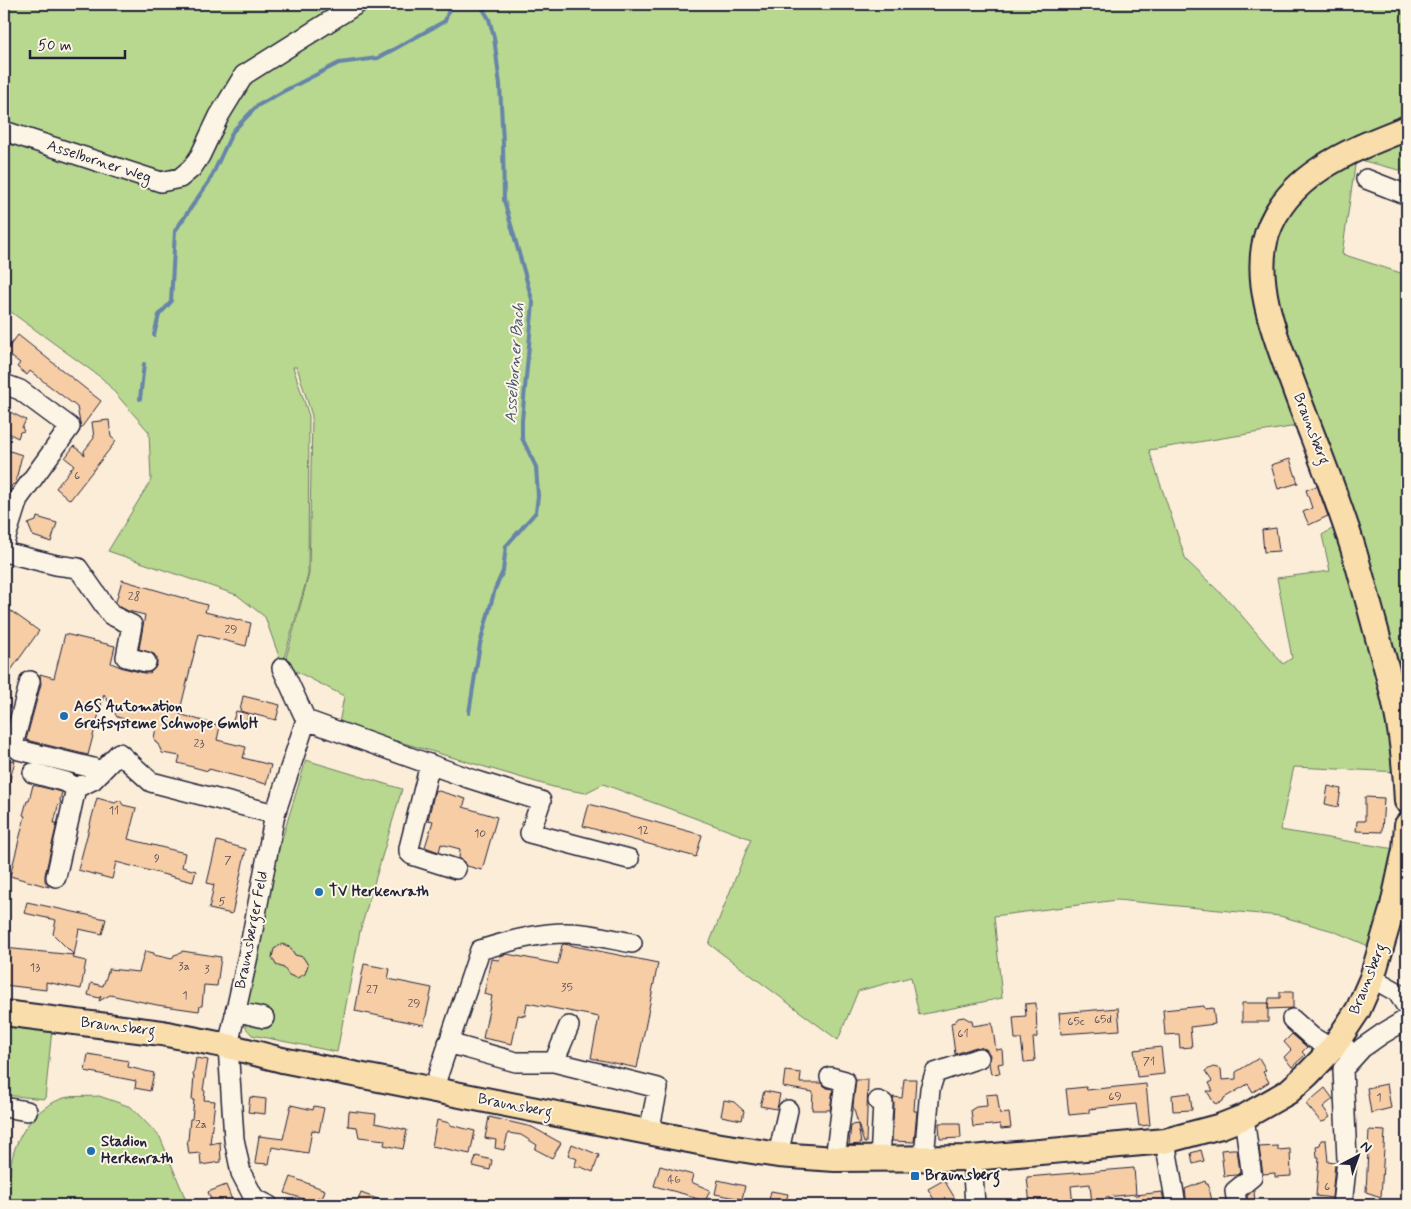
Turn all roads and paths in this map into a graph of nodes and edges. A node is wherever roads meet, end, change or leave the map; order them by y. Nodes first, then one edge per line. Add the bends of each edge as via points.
1 (357, 4) edge
2 (1407, 128) edge
3 (4, 131) edge
4 (1366, 179) dead end
5 (1407, 195) edge
6 (4, 384) edge
7 (4, 542) edge
8 (4, 552) edge
9 (146, 662) dead end
10 (282, 668) dead end
11 (30, 680) dead end
12 (306, 720) junction
13 (9, 750) edge
14 (430, 764) junction
15 (101, 772) junction
16 (33, 773) dead end
17 (76, 788) junction
18 (1407, 790) edge
19 (275, 814) junction
20 (1407, 825) edge
21 (629, 859) dead end
22 (456, 869) dead end
23 (56, 877) dead end
24 (632, 942) dead end
25 (1372, 978) junction
26 (1407, 1007) edge
27 (235, 1012) junction
28 (4, 1013) edge
29 (264, 1018) dead end
30 (1292, 1019) dead end
31 (1407, 1020) edge
32 (569, 1026) dead end
33 (448, 1043) junction
34 (228, 1046) junction
35 (1362, 1048) junction
36 (1332, 1049) junction
37 (979, 1058) dead end
38 (554, 1062) junction
39 (830, 1077) dead end
40 (433, 1090) junction
41 (878, 1101) dead end
42 (4, 1107) edge
43 (788, 1110) dead end
44 (27, 1111) dead end
45 (1244, 1117) junction
46 (649, 1132) junction
47 (1165, 1141) junction
48 (778, 1155) junction
49 (924, 1158) junction
50 (972, 1158) junction
51 (835, 1159) junction
52 (880, 1160) junction
53 (268, 1205) edge
54 (975, 1205) edge
55 (1176, 1205) edge
56 (1237, 1205) edge
57 (1342, 1205) edge

1 - 3 street, Asselborner Weg via 244,75 200,156 180,178 161,182
2 - 18 main road, Braunsberg via 1346,153 1304,180 1286,199 1275,218 1268,233 1262,267 1266,301 1276,335 1333,489 1363,582 1401,734
4 - 5 street
6 - 7 street via 20,390 70,427 18,500
8 - 9 street via 78,568 111,615 132,625 126,657
10 - 12 street
11 - 13 street
12 - 14 street
12 - 19 street, Braunsberger Feld
13 - 15 street
14 - 21 street via 541,800 530,833
14 - 22 street via 409,852 412,856
15 - 17 street
15 - 19 street via 119,754 152,782
16 - 17 street
17 - 23 street
19 - 27 street, Braunsberger Feld
20 - 25 main road, Braunsberg via 1400,880
24 - 33 street via 581,934 556,934 518,939 480,950
25 - 26 street via 1397,992
25 - 36 main road, Braunsberg via 1358,1010
27 - 29 street
27 - 34 street, Braunsberger Feld
28 - 34 main road, Braunsberg via 162,1033
30 - 36 street
31 - 35 street
32 - 38 street
33 - 38 street via 516,1062
33 - 40 street
34 - 40 main road, Braunsberg
34 - 53 street, Braunsberger Feld via 234,1139 240,1173 254,1198
35 - 36 street
35 - 57 street via 1343,1069 1347,1160
36 - 45 main road, Braunsberg via 1288,1092
37 - 49 street via 935,1073 930,1089
38 - 46 street via 658,1088
39 - 51 street via 845,1080
40 - 46 main road, Braunsberg
41 - 52 street via 883,1103
42 - 44 street
43 - 48 street
45 - 47 main road, Braunsberg
45 - 56 street via 1252,1177 1235,1191
46 - 48 main road, Braunsberg
47 - 50 main road, Braunsberg
47 - 55 street
48 - 51 main road, Braunsberg
49 - 50 main road, Braunsberg
49 - 52 main road, Braunsberg
50 - 54 street
51 - 52 main road, Braunsberg

